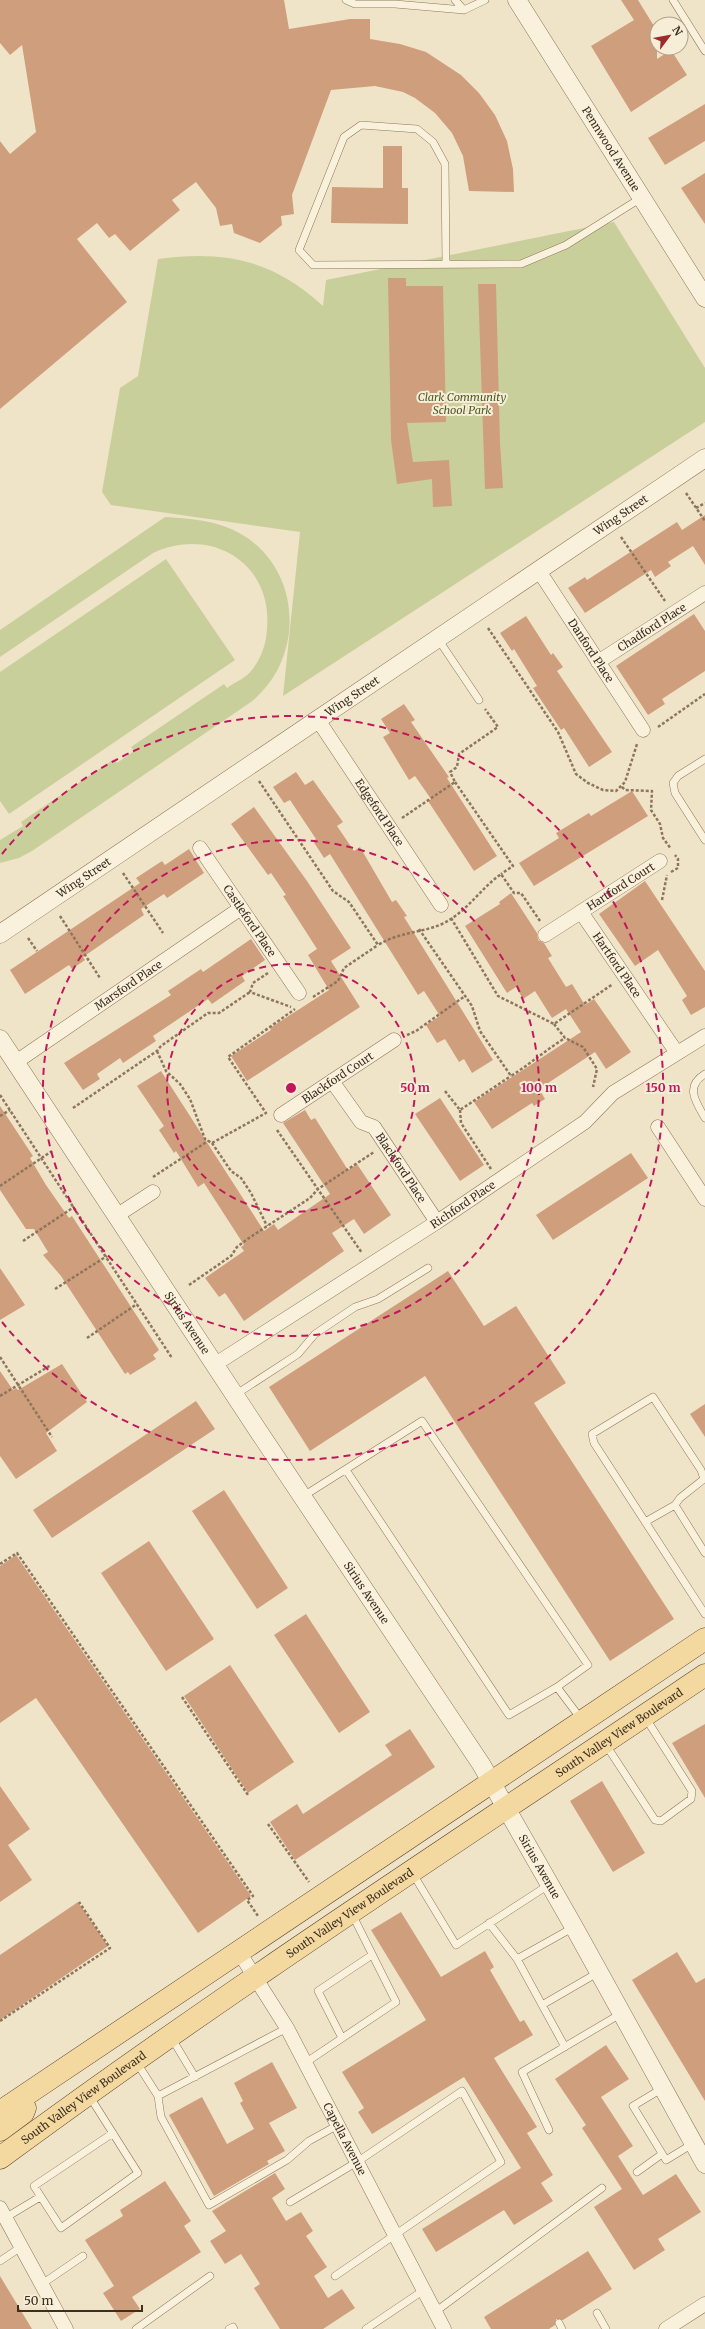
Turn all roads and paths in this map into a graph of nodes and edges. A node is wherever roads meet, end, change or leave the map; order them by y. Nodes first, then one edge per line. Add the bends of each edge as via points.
1 (346, 0) edge
2 (455, 0) edge
3 (485, 0) edge
4 (517, 0) edge
5 (673, 0) edge
6 (394, 2) edge
7 (464, 10) junction
8 (705, 51) edge
9 (642, 197) junction
10 (446, 264) junction
11 (705, 298) edge
12 (705, 458) edge
13 (686, 493) dead end
14 (705, 503) edge
15 (696, 508) junction
16 (705, 521) edge
17 (621, 538) dead end
18 (539, 571) junction
19 (705, 593) edge
20 (674, 613) junction
21 (488, 628) dead end
22 (438, 639) junction
23 (598, 662) junction
24 (705, 694) edge
25 (478, 700) joint
26 (318, 720) junction
27 (646, 732) junction
28 (705, 759) edge
29 (259, 781) dead end
30 (455, 782) junction
31 (622, 787) junction
32 (389, 827) junction
33 (705, 840) edge
34 (200, 848) dead end
35 (660, 861) dead end
36 (123, 873) dead end
37 (501, 874) junction
38 (662, 900) dead end
39 (441, 905) dead end
40 (241, 908) junction
41 (581, 912) junction
42 (60, 916) dead end
43 (451, 918) junction
44 (419, 930) junction
45 (163, 933) dead end
46 (0, 934) edge
47 (547, 934) joint
48 (28, 938) dead end
49 (36, 950) dead end
50 (624, 976) junction
51 (100, 978) dead end
52 (250, 992) dead end
53 (299, 993) dead end
54 (465, 996) junction
55 (295, 1009) dead end
56 (554, 1024) junction
57 (705, 1036) edge
58 (565, 1038) junction
59 (0, 1039) edge
60 (394, 1040) joint
61 (157, 1051) junction
62 (677, 1053) junction
63 (16, 1062) junction
64 (705, 1074) edge
65 (511, 1076) junction
66 (332, 1081) junction
67 (592, 1087) dead end
68 (445, 1091) dead end
69 (0, 1095) edge
70 (73, 1108) dead end
71 (10, 1110) junction
72 (460, 1110) junction
73 (266, 1113) junction
74 (0, 1116) edge
75 (705, 1118) edge
76 (275, 1120) junction
77 (658, 1127) dead end
78 (208, 1141) junction
79 (212, 1144) junction
80 (386, 1144) junction
81 (52, 1151) dead end
82 (42, 1158) junction
83 (498, 1181) junction
84 (0, 1186) edge
85 (150, 1187) joint
86 (318, 1188) junction
87 (705, 1199) edge
88 (74, 1207) junction
89 (116, 1216) junction
90 (437, 1222) junction
91 (267, 1226) junction
92 (23, 1241) dead end
93 (107, 1256) junction
94 (370, 1264) junction
95 (428, 1268) dead end
96 (189, 1285) dead end
97 (55, 1289) dead end
98 (137, 1304) junction
99 (87, 1338) dead end
100 (0, 1357) edge
101 (172, 1358) dead end
102 (51, 1365) dead end
103 (214, 1365) junction
104 (18, 1385) junction
105 (0, 1396) edge
106 (235, 1396) junction
107 (52, 1437) dead end
108 (346, 1470) junction
109 (302, 1497) junction
110 (675, 1505) junction
111 (645, 1522) junction
112 (705, 1553) edge
113 (0, 1564) edge
114 (705, 1614) edge
115 (705, 1639) edge
116 (705, 1655) edge
117 (698, 1679) edge
118 (557, 1687) junction
119 (182, 1697) dead end
120 (644, 1716) junction
121 (582, 1721) junction
122 (604, 1743) junction
123 (492, 1782) junction
124 (248, 1795) dead end
125 (506, 1809) junction
126 (268, 1824) dead end
127 (412, 1872) junction
128 (309, 1882) dead end
129 (550, 1884) junction
130 (335, 1888) junction
131 (79, 1902) dead end
132 (351, 1913) junction
133 (258, 1916) dead end
134 (489, 1924) junction
135 (574, 1927) junction
136 (239, 1952) junction
137 (372, 1955) junction
138 (517, 1959) junction
139 (600, 1972) junction
140 (255, 1978) junction
141 (192, 1983) junction
142 (542, 2005) junction
143 (209, 2008) junction
144 (622, 2013) junction
145 (0, 2021) edge
146 (287, 2028) junction
147 (170, 2035) junction
148 (342, 2038) junction
149 (566, 2047) junction
150 (135, 2060) junction
151 (306, 2063) junction
152 (195, 2076) junction
153 (663, 2088) junction
154 (33, 2090) junction
155 (87, 2093) junction
156 (158, 2096) junction
157 (0, 2112) edge
158 (338, 2125) junction
159 (0, 2130) edge
160 (549, 2130) dead end
161 (112, 2133) junction
162 (694, 2143) junction
163 (662, 2154) junction
164 (0, 2158) edge
165 (357, 2162) junction
166 (705, 2164) edge
167 (637, 2172) dead end
168 (602, 2188) dead end
169 (40, 2197) junction
170 (290, 2202) dead end
171 (3, 2213) edge
172 (394, 2234) junction
173 (21, 2247) junction
174 (83, 2256) dead end
175 (0, 2261) edge
176 (210, 2276) dead end
177 (335, 2276) dead end
178 (42, 2284) junction
179 (424, 2290) junction
180 (705, 2304) edge
181 (435, 2312) junction
182 (597, 2313) dead end
183 (66, 2329) edge
184 (136, 2329) edge
185 (229, 2329) edge
186 (234, 2329) edge
187 (366, 2329) edge
188 (444, 2329) edge
189 (606, 2329) edge
190 (666, 2329) edge

1 - 6 lane via 355,4
2 - 7 lane
3 - 7 lane
4 - 9 street, Pennwood Avenue
5 - 8 lane
6 - 7 lane
9 - 10 lane via 566,245 522,264
9 - 11 street, Pennwood Avenue
10 - 10 lane via 313,265 299,250 344,136 361,125 417,128 433,142 445,164
12 - 18 street, Wing Street
13 - 15 path
14 - 15 path
15 - 16 path
17 - 20 path
18 - 22 street, Wing Street
18 - 23 street, Danford Place
19 - 20 street, Chadford Place
20 - 23 street, Chadford Place
21 - 31 path via 558,732 576,774 603,790 616,791
22 - 25 lane
22 - 26 street, Wing Street
23 - 27 street, Danford Place
24 - 27 path
25 - 30 path via 498,727 459,754 457,767 450,772
26 - 32 street, Edgeford Place
26 - 46 street, Wing Street
27 - 31 path
28 - 33 lane via 678,776 673,783 675,793
29 - 44 path via 333,891 349,902 378,945 392,936
30 - 32 path
30 - 37 path via 512,866
31 - 38 path via 625,790 652,791 651,810 660,824 663,838 678,859 678,868 666,875
32 - 39 street, Edgeford Place
34 - 40 street, Castleford Place
35 - 41 street, Hartford Court
36 - 45 path
37 - 43 path via 486,885 472,904
37 - 47 path via 514,893 521,893
40 - 53 street, Castleford Place
40 - 63 street, Marsford Place
41 - 47 street
41 - 50 street, Hartford Place
42 - 51 path
43 - 44 path via 442,924
43 - 56 path via 498,996
44 - 54 path
48 - 49 path
50 - 56 path
50 - 62 street, Hartford Place
52 - 61 path via 219,1013 208,1013
54 - 60 path via 416,1031
54 - 65 path via 472,1006 480,1031
55 - 73 path via 228,1057
56 - 58 path
57 - 62 street, Richford Place
58 - 65 path
58 - 67 path via 583,1047 597,1069
59 - 63 street, Sirius Avenue
60 - 66 street, Blackford Court
61 - 70 path
61 - 78 path via 166,1071 180,1084 190,1099 205,1140
62 - 83 street, Richford Place via 613,1093 585,1122
63 - 89 street, Sirius Avenue
64 - 75 lane via 695,1082 692,1089
65 - 72 path
66 - 76 street, Blackford Court
66 - 80 street, Blackford Place via 361,1122 374,1127
68 - 72 path
69 - 71 path
71 - 74 path
71 - 82 path
72 - 83 path via 461,1123
73 - 76 path
73 - 79 path
76 - 86 path
77 - 87 street
78 - 79 path
78 - 85 path
79 - 91 path via 231,1171 241,1178 252,1193
80 - 86 path
80 - 90 street, Blackford Place
81 - 82 path
82 - 84 path
82 - 88 path
83 - 90 street, Richford Place
85 - 89 street
86 - 91 path via 310,1198
86 - 94 path
88 - 92 path
88 - 93 path
89 - 103 street, Sirius Avenue
90 - 94 street, Richford Place
91 - 96 path via 237,1247 231,1256
93 - 97 path
93 - 98 path
94 - 103 street, Richford Place
95 - 106 lane via 378,1299 355,1307 315,1334 298,1354
98 - 99 path
98 - 101 path
100 - 104 path
102 - 104 path
103 - 106 street, Sirius Avenue
104 - 105 path
104 - 107 path
106 - 109 street, Sirius Avenue
108 - 109 lane
108 - 118 lane via 509,1715
108 - 118 lane via 422,1421 588,1665
109 - 123 street, Sirius Avenue
110 - 111 lane
110 - 111 lane via 704,1479 701,1470 653,1398 592,1434 594,1443
110 - 112 lane
111 - 114 lane
113 - 133 path via 17,1553 253,1896 248,1900
115 - 121 main road
116 - 117 main road via 688,1668
117 - 120 main road, South Valley View Boulevard
118 - 121 lane
119 - 124 path
120 - 122 main road, South Valley View Boulevard
120 - 122 lane via 692,1791 691,1799 661,1821 655,1820
121 - 123 main road
122 - 125 main road, South Valley View Boulevard
123 - 125 street, Sirius Avenue
123 - 130 main road
125 - 127 main road, South Valley View Boulevard
125 - 129 street, Sirius Avenue
126 - 128 path
127 - 132 main road, South Valley View Boulevard
127 - 134 lane via 456,1945
129 - 134 lane
129 - 135 street, Sirius Avenue
130 - 132 main road
130 - 136 main road
131 - 145 path via 110,1948
132 - 137 lane
132 - 140 main road, South Valley View Boulevard
134 - 138 lane
135 - 138 lane
135 - 139 street, Sirius Avenue
136 - 140 street, Capella Avenue
136 - 141 main road
137 - 148 lane via 318,1991
137 - 148 lane via 396,2002
138 - 142 lane
139 - 142 lane
139 - 144 street, Sirius Avenue
140 - 143 main road, South Valley View Boulevard
140 - 146 street, Capella Avenue
141 - 143 main road
141 - 154 main road
142 - 149 lane
143 - 147 main road, South Valley View Boulevard
144 - 149 lane
144 - 153 street, Sirius Avenue
146 - 151 street, Capella Avenue
146 - 152 lane
147 - 150 main road, South Valley View Boulevard
147 - 152 lane
148 - 151 lane
149 - 160 lane via 522,2072
150 - 155 main road, South Valley View Boulevard
150 - 156 lane
151 - 158 street, Capella Avenue
152 - 156 lane
153 - 162 street, Sirius Avenue
153 - 163 lane via 633,2106
154 - 157 main road
154 - 159 main road via 23,2113
155 - 161 lane
155 - 164 main road, South Valley View Boulevard
156 - 158 lane via 161,2117 209,2205 287,2160 308,2141
158 - 165 street, Capella Avenue
161 - 169 lane via 34,2186
161 - 169 lane via 138,2173 60,2228
162 - 163 lane via 666,2160
162 - 166 street, Sirius Avenue
163 - 167 lane
165 - 170 lane
165 - 172 street, Capella Avenue
165 - 172 lane via 462,2092 501,2162
168 - 181 lane
169 - 171 lane
171 - 173 street
172 - 177 lane
172 - 179 street, Capella Avenue
173 - 175 lane
173 - 178 street
174 - 178 lane
176 - 184 lane
178 - 183 street
179 - 181 street, Capella Avenue
179 - 187 lane
180 - 190 street
181 - 188 street, Capella Avenue
182 - 189 lane
185 - 186 lane via 233,2326

